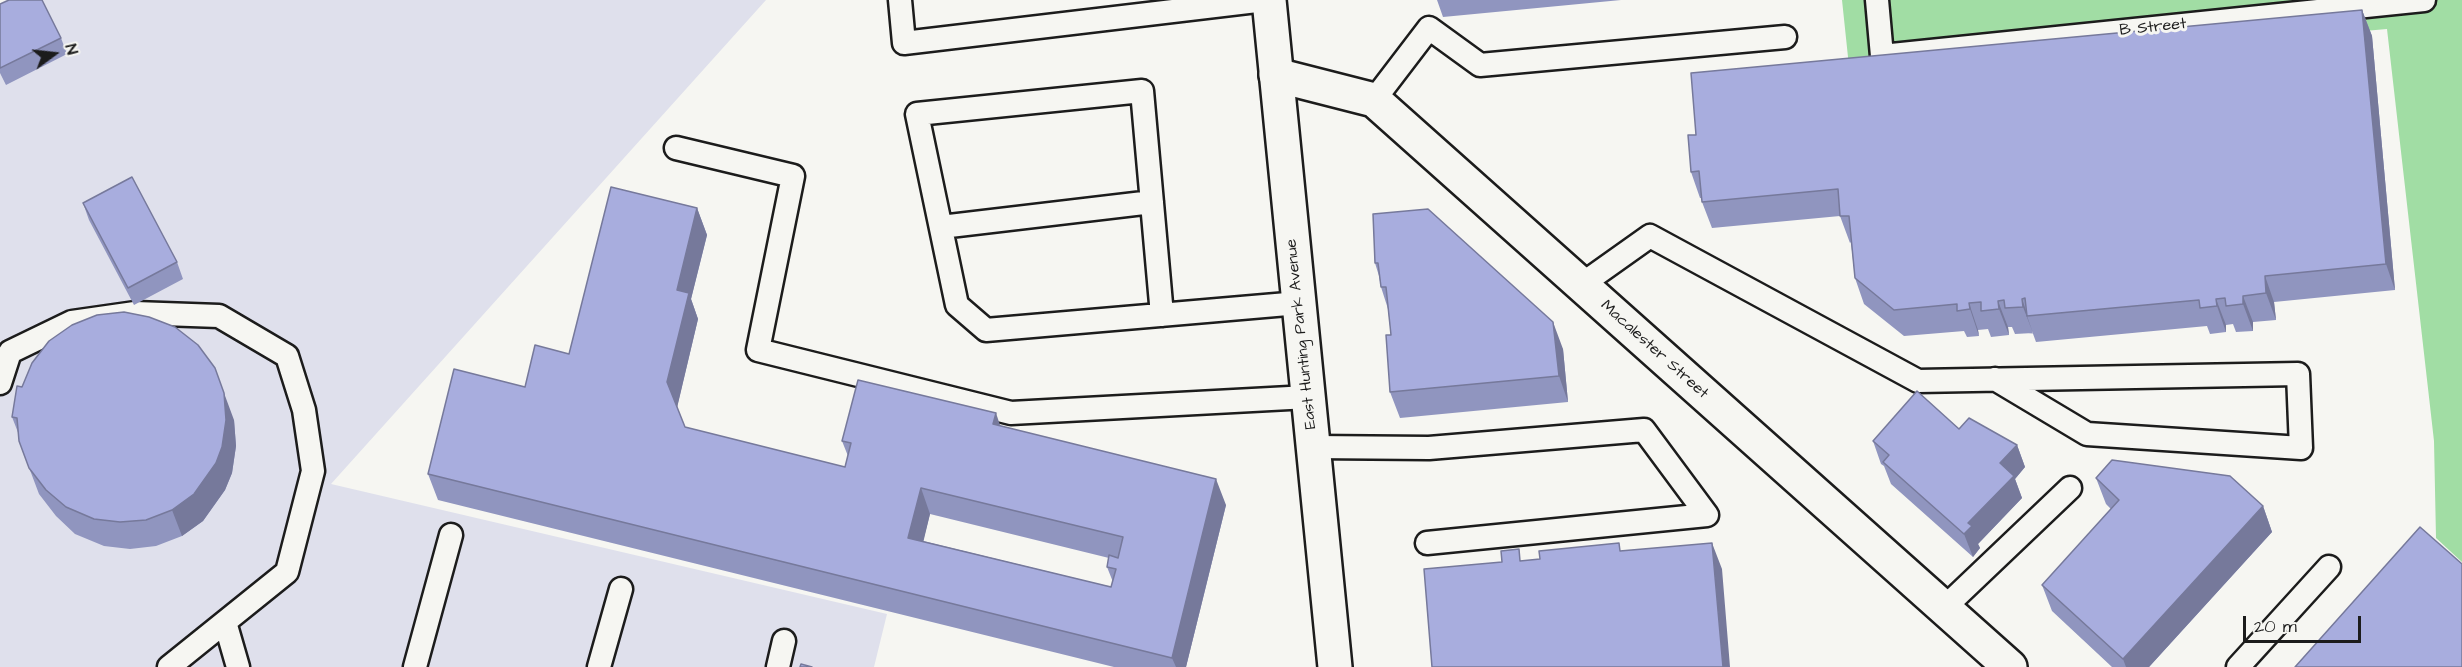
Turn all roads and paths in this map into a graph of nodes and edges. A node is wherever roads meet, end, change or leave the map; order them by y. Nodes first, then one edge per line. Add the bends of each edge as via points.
1 (900, 0) edge
2 (1267, 0) edge
3 (1877, 0) edge
4 (2424, 0) edge
5 (2346, 4) edge
6 (1785, 37) dead end
7 (1276, 75) junction
8 (1374, 100) junction
9 (676, 148) dead end
10 (1152, 202) junction
11 (941, 227) junction
12 (1581, 285) junction
13 (1299, 303) junction
14 (1162, 315) junction
15 (1995, 379) junction
16 (0, 383) edge
17 (1308, 397) junction
18 (1313, 447) junction
19 (2070, 488) dead end
20 (451, 535) dead end
21 (1427, 543) dead end
22 (2329, 567) dead end
23 (621, 589) dead end
24 (1944, 608) junction
25 (225, 622) junction
26 (784, 641) dead end
27 (169, 667) edge
28 (238, 667) edge
29 (415, 667) edge
30 (599, 667) edge
31 (778, 667) edge
32 (1335, 667) edge
33 (2010, 667) edge
34 (2238, 667) edge

1 - 2 lane via 904,43
2 - 7 street, East Hunting Park Avenue
3 - 5 lane, B Street via 1882,56
4 - 5 lane, B Street
6 - 8 lane via 1480,65 1429,28
7 - 8 street, Macalester Street
7 - 13 street, East Hunting Park Avenue
8 - 12 street, Macalester Street
9 - 17 lane via 793,176 758,350 1011,412
10 - 11 lane
10 - 11 lane via 1142,91 917,114
10 - 14 lane
11 - 14 lane via 957,305 986,330
12 - 15 lane via 1650,236 1918,381
12 - 24 street, Macalester Street
13 - 14 lane
13 - 17 street, East Hunting Park Avenue
15 - 15 lane via 2298,374 2301,448 2087,434
16 - 25 lane via 10,352 72,322 135,313 219,316 287,356 304,410 312,471 287,572
17 - 18 street, East Hunting Park Avenue
18 - 21 lane via 1429,448 1644,430 1707,515
18 - 32 street, East Hunting Park Avenue
19 - 24 lane
20 - 29 lane
22 - 34 lane
23 - 30 lane
24 - 33 street, Macalester Street
25 - 27 lane
25 - 28 lane
26 - 31 lane

